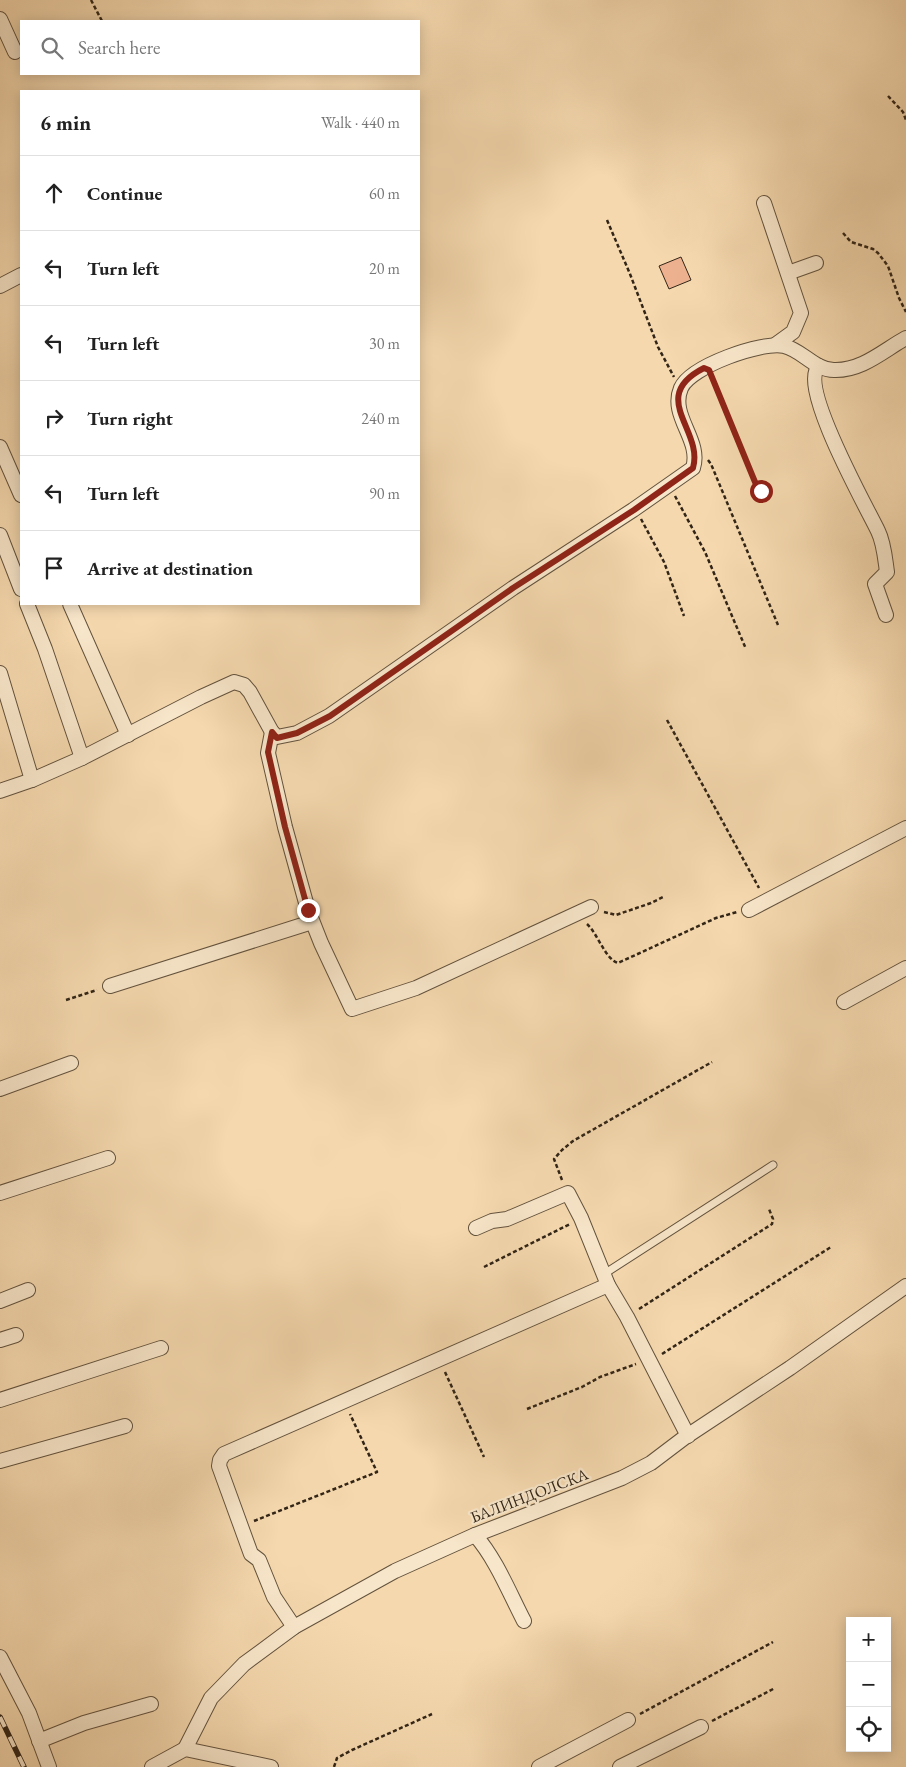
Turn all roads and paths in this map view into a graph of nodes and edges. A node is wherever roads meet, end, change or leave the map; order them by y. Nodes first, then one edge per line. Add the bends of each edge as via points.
1 (91, 0) edge
2 (0, 19) edge
3 (101, 20) edge
4 (15, 52) dead end
5 (888, 96) dead end
6 (906, 120) edge
7 (764, 202) dead end
8 (607, 220) dead end
9 (843, 233) dead end
10 (816, 263) dead end
11 (788, 273) junction
12 (20, 276) edge
13 (0, 286) edge
14 (906, 312) edge
15 (906, 338) edge
16 (775, 345) junction
17 (819, 366) junction
18 (704, 368) junction
19 (682, 386) junction
20 (0, 447) edge
21 (694, 450) junction
22 (668, 486) junction
23 (761, 491) dead end
24 (20, 493) edge
25 (634, 510) junction
26 (0, 535) edge
27 (20, 586) edge
28 (27, 605) edge
29 (70, 605) edge
30 (886, 615) dead end
31 (684, 616) dead end
32 (778, 625) dead end
33 (746, 649) dead end
34 (0, 673) edge
35 (667, 720) dead end
36 (272, 732) junction
37 (128, 735) junction
38 (82, 758) junction
39 (32, 780) junction
40 (0, 791) edge
41 (906, 828) edge
42 (662, 897) dead end
43 (766, 901) junction
44 (591, 907) joint
45 (749, 910) joint
46 (576, 914) junction
47 (312, 922) junction
48 (906, 968) edge
49 (110, 986) joint
50 (66, 1000) dead end
51 (844, 1002) dead end
52 (712, 1062) dead end
53 (71, 1063) dead end
54 (0, 1089) edge
55 (108, 1158) dead end
56 (773, 1165) dead end
57 (0, 1193) edge
58 (568, 1193) junction
59 (769, 1209) dead end
60 (580, 1218) junction
61 (476, 1228) dead end
62 (831, 1247) dead end
63 (484, 1267) dead end
64 (606, 1280) junction
65 (906, 1286) edge
66 (28, 1290) dead end
67 (0, 1301) edge
68 (627, 1316) junction
69 (16, 1335) dead end
70 (0, 1340) edge
71 (161, 1348) dead end
72 (439, 1359) junction
73 (650, 1360) junction
74 (0, 1400) edge
75 (344, 1400) junction
76 (527, 1409) dead end
77 (125, 1426) dead end
78 (688, 1436) junction
79 (484, 1457) dead end
80 (0, 1461) edge
81 (241, 1526) junction
82 (475, 1534) junction
83 (524, 1620) dead end
84 (294, 1627) junction
85 (773, 1642) dead end
86 (0, 1657) edge
87 (775, 1688) dead end
88 (151, 1704) dead end
89 (432, 1714) dead end
90 (628, 1720) joint
91 (701, 1726) joint
92 (39, 1741) junction
93 (185, 1749) junction
94 (50, 1767) edge
95 (152, 1767) edge
96 (271, 1767) edge
97 (334, 1767) edge
98 (539, 1767) edge
99 (620, 1767) edge

1 - 3 path
2 - 4 street
5 - 6 path
7 - 11 street
8 - 19 path via 658,347 669,370
9 - 14 path via 851,242 873,248 883,259
10 - 11 street
11 - 16 street via 801,313 793,332
12 - 13 street
15 - 17 street via 849,369 825,370
16 - 17 street via 793,349
16 - 18 street via 743,352
17 - 30 street via 814,380 819,400 837,449 879,533 887,572 875,584
18 - 19 street
18 - 23 path via 709,370
19 - 21 street via 679,413
20 - 24 street
21 - 22 street via 693,468
21 - 32 path via 711,464
22 - 25 street
22 - 33 path via 705,552
25 - 31 path via 664,562
25 - 36 street via 513,588 330,716 297,733 277,738
26 - 27 street
28 - 38 street
29 - 37 street
34 - 39 street
35 - 43 path
36 - 37 street via 250,692 244,685 234,682
36 - 47 street via 268,752 287,836
37 - 38 street
38 - 39 street
39 - 40 street
41 - 43 street
42 - 44 path via 616,915
43 - 45 street
44 - 46 street
45 - 46 path via 716,918 618,963 610,958 595,932
46 - 47 street via 416,988 352,1009
47 - 49 street
48 - 51 street
49 - 50 path
52 - 58 path via 562,1150 554,1159
53 - 54 street
55 - 57 street
56 - 64 lane
58 - 60 street
58 - 61 street via 507,1219
59 - 68 path via 772,1224
60 - 63 path
60 - 64 street
62 - 73 path
64 - 68 street
64 - 72 street
65 - 78 street, БАЛИНДОЛСКА
66 - 67 street
68 - 73 street
69 - 70 street
71 - 74 street
72 - 75 street
72 - 79 path
73 - 76 path via 600,1377
73 - 78 street
75 - 81 street via 224,1454 219,1466
75 - 81 path via 377,1472
77 - 80 street
78 - 82 street, БАЛИНДОЛСКА via 651,1463 622,1478
81 - 84 street via 251,1554 259,1560 274,1597
82 - 83 street via 501,1574
82 - 84 street, БАЛИНДОЛСКА via 395,1571
84 - 93 street, БАЛИНДОЛСКА via 244,1664 211,1698
85 - 90 path
86 - 92 street
87 - 91 path
88 - 92 street via 84,1723
89 - 97 path via 337,1758
90 - 98 street
91 - 99 street
92 - 94 street
93 - 95 street
93 - 96 street

